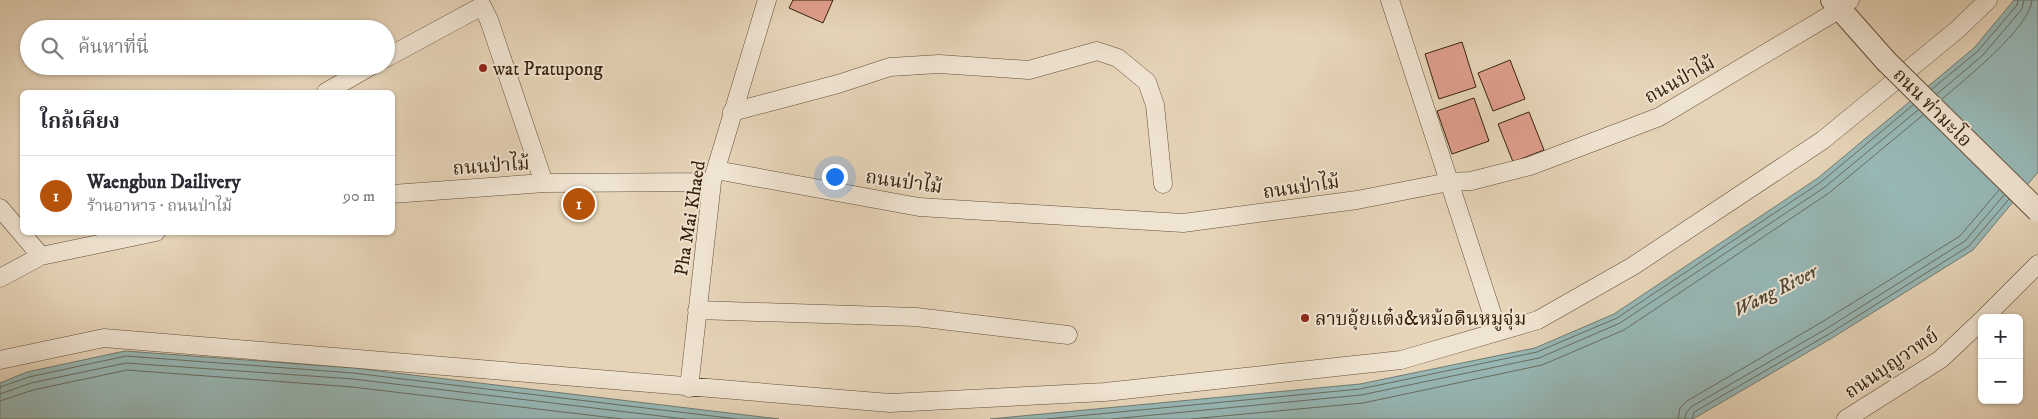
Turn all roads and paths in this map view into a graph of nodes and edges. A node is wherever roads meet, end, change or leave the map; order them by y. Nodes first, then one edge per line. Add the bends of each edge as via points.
1 (768, 0) edge
2 (1390, 0) edge
3 (1988, 0) edge
4 (1841, 3) edge
5 (395, 53) edge
6 (355, 75) edge
7 (329, 90) edge
8 (732, 112) junction
9 (714, 176) junction
10 (1449, 182) junction
11 (544, 183) junction
12 (1163, 184) dead end
13 (395, 194) edge
14 (0, 208) edge
15 (2038, 211) edge
16 (20, 231) edge
17 (23, 235) edge
18 (142, 235) edge
19 (41, 256) junction
20 (2038, 264) edge
21 (0, 278) edge
22 (697, 310) junction
23 (1988, 314) edge
24 (1978, 324) edge
25 (1498, 332) junction
26 (1068, 335) dead end
27 (0, 360) edge
28 (689, 388) junction
29 (1846, 419) edge

1 - 8 street, Pha Mai Khaed
2 - 10 street
3 - 25 street via 1958,29 1823,140 1633,266 1538,320
4 - 10 street, ถนนป่าไม้ via 1659,117 1530,166
4 - 15 street, ถนน ท่ามะโอ, bridge via 1886,61
5 - 11 street via 482,6
6 - 7 street
8 - 9 street, Pha Mai Khaed
8 - 12 street via 890,67 939,64 1029,70 1097,51 1118,58 1147,82 1155,105
9 - 10 street, ถนนป่าไม้ via 919,207 1183,223 1356,200
9 - 11 street, ถนนป่าไม้
9 - 22 street, Pha Mai Khaed
10 - 25 street
11 - 13 street, ถนนป่าไม้
14 - 16 street
17 - 19 street
18 - 19 street
19 - 21 street
20 - 23 street, ถนนบุญวาทย์
22 - 26 street via 916,318
22 - 28 street, Pha Mai Khaed
24 - 29 street, ถนนบุญวาทย์ via 1941,359
25 - 28 street via 1401,360 1105,392 890,403
27 - 28 street via 104,338

